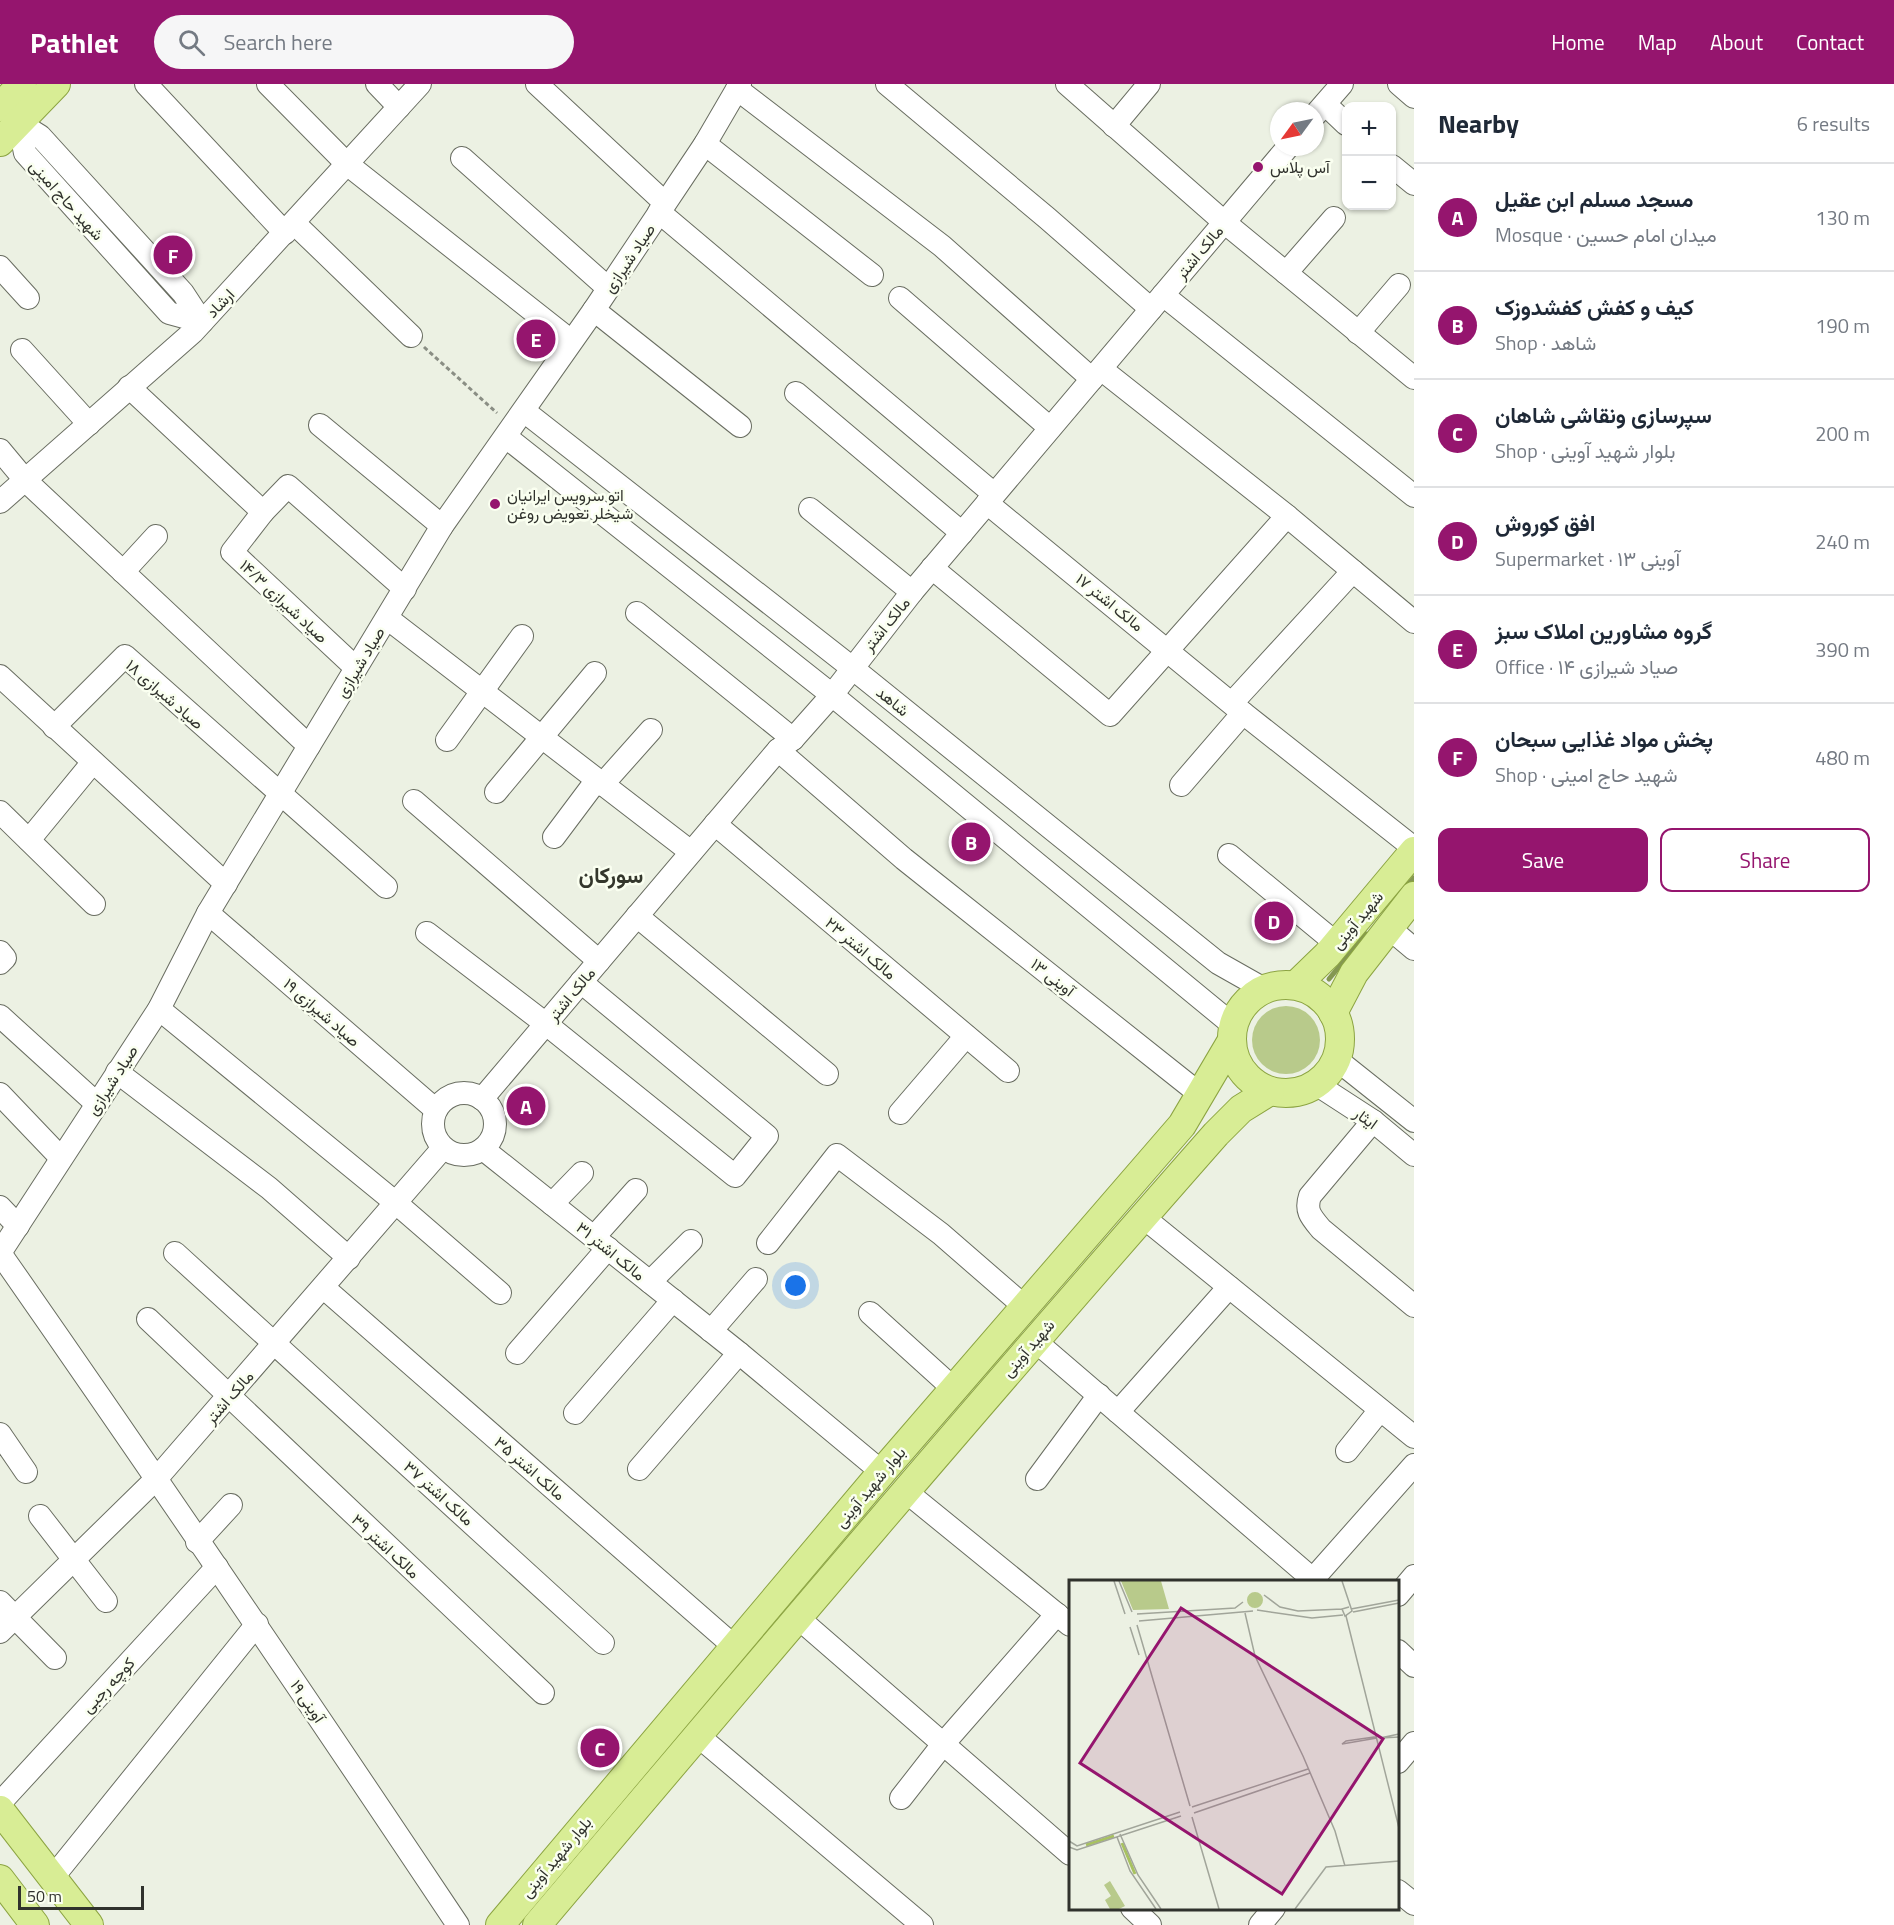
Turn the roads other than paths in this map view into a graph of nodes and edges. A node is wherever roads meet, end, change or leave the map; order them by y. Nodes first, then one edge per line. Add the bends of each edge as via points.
1 (22, 84) edge
2 (56, 84) edge
3 (146, 84) edge
4 (268, 84) edge
5 (377, 84) edge
6 (420, 84) edge
7 (887, 84) edge
8 (1067, 84) edge
9 (1149, 84) edge
10 (1341, 84) edge
11 (1399, 84) edge
12 (544, 86) edge
13 (738, 86) edge
14 (1414, 97) edge
15 (1324, 105) edge
16 (399, 107) junction
17 (1324, 112) edge
18 (3, 113) edge
19 (1342, 121) edge
20 (1114, 126) junction
21 (705, 144) junction
22 (1280, 156) edge
23 (462, 158) dead end
24 (347, 164) junction
25 (1396, 169) edge
26 (1414, 184) edge
27 (662, 208) junction
28 (1334, 218) dead end
29 (1224, 222) junction
30 (289, 228) junction
31 (0, 267) edge
32 (1286, 273) junction
33 (872, 275) dead end
34 (1398, 285) dead end
35 (608, 288) junction
36 (28, 298) dead end
37 (900, 298) dead end
38 (1157, 302) junction
39 (594, 310) junction
40 (202, 322) junction
41 (1359, 333) junction
42 (411, 336) road end
43 (571, 341) junction
44 (22, 350) dead end
45 (1096, 374) junction
46 (1414, 378) edge
47 (129, 387) junction
48 (796, 393) dead end
49 (89, 424) junction
50 (320, 425) dead end
51 (514, 425) junction
52 (740, 426) dead end
53 (1050, 428) junction
54 (0, 450) edge
55 (25, 480) junction
56 (1414, 496) edge
57 (990, 499) junction
58 (0, 502) edge
59 (810, 509) dead end
60 (263, 512) junction
61 (1287, 516) junction
62 (442, 526) junction
63 (962, 532) junction
64 (156, 536) dead end
65 (932, 568) junction
66 (1353, 571) junction
67 (123, 572) junction
68 (405, 589) junction
69 (912, 592) junction
70 (638, 613) dead end
71 (387, 618) junction
72 (1414, 622) edge
73 (522, 636) dead end
74 (1168, 649) junction
75 (851, 667) junction
76 (356, 668) junction
77 (596, 673) dead end
78 (0, 676) edge
79 (482, 692) junction
80 (832, 694) junction
81 (1238, 708) junction
82 (54, 727) junction
83 (651, 730) dead end
84 (540, 737) junction
85 (447, 740) dead end
86 (785, 744) junction
87 (309, 746) junction
88 (93, 762) junction
89 (599, 783) junction
90 (1181, 785) dead end
91 (496, 792) dead end
92 (280, 795) junction
93 (414, 801) dead end
94 (0, 812) edge
95 (715, 824) junction
96 (554, 837) dead end
97 (29, 840) junction
98 (1414, 849) edge
99 (691, 852) junction
100 (1229, 855) dead end
101 (226, 884) junction
102 (386, 887) dead end
103 (1414, 896) edge
104 (94, 904) dead end
105 (208, 913) junction
106 (637, 916) junction
107 (1389, 928) junction
108 (427, 933) dead end
109 (1337, 944) junction
110 (1414, 949) edge
111 (0, 952) edge
112 (598, 961) junction
113 (0, 963) edge
114 (581, 982) junction
115 (1296, 986) junction
116 (1264, 989) junction
117 (159, 1009) junction
118 (1334, 1013) junction
119 (0, 1016) edge
120 (546, 1023) junction
121 (1232, 1034) junction
122 (966, 1036) junction
123 (1336, 1059) junction
124 (1008, 1071) dead end
125 (117, 1072) junction
126 (827, 1074) dead end
127 (1316, 1084) junction
128 (1270, 1091) junction
129 (0, 1094) edge
130 (1201, 1095) junction
131 (482, 1099) junction
132 (97, 1104) junction
133 (436, 1110) junction
134 (900, 1113) dead end
135 (1373, 1121) junction
136 (1414, 1121) edge
137 (443, 1148) junction
138 (483, 1149) junction
139 (1414, 1155) edge
140 (62, 1158) junction
141 (582, 1173) dead end
142 (636, 1190) dead end
143 (396, 1203) junction
144 (552, 1204) junction
145 (0, 1207) edge
146 (1143, 1217) junction
147 (18, 1226) junction
148 (691, 1241) dead end
149 (601, 1242) junction
150 (768, 1243) dead end
151 (0, 1253) edge
152 (175, 1253) dead end
153 (349, 1258) junction
154 (756, 1279) dead end
155 (650, 1282) junction
156 (1229, 1287) junction
157 (324, 1288) junction
158 (500, 1293) dead end
159 (673, 1300) junction
160 (1414, 1306) edge
161 (1025, 1307) junction
162 (870, 1313) dead end
163 (148, 1320) dead end
164 (711, 1331) junction
165 (1034, 1340) junction
166 (276, 1344) junction
167 (517, 1353) dead end
168 (739, 1353) junction
169 (954, 1389) junction
170 (1099, 1395) junction
171 (228, 1398) junction
172 (1380, 1410) junction
173 (1118, 1412) junction
174 (575, 1413) dead end
175 (0, 1434) edge
176 (1414, 1437) edge
177 (1347, 1451) dead end
178 (1414, 1465) edge
179 (639, 1469) dead end
180 (26, 1472) dead end
181 (882, 1472) junction
182 (157, 1478) junction
183 (1036, 1479) dead end
184 (904, 1490) junction
185 (231, 1505) dead end
186 (40, 1516) dead end
187 (197, 1542) junction
188 (74, 1559) junction
189 (217, 1567) junction
190 (1414, 1576) edge
191 (1315, 1580) edge
192 (1399, 1594) edge
193 (106, 1601) dead end
194 (5, 1617) edge
195 (797, 1617) junction
196 (1064, 1619) edge
197 (257, 1624) junction
198 (603, 1643) dead end
199 (736, 1648) junction
200 (1399, 1653) edge
201 (55, 1658) dead end
202 (1414, 1666) edge
203 (543, 1693) dead end
204 (697, 1735) junction
205 (944, 1743) junction
206 (901, 1798) dead end
207 (0, 1803) edge
208 (0, 1810) edge
209 (1069, 1852) edge
210 (53, 1877) junction
211 (0, 1879) edge
212 (1399, 1892) edge
213 (1414, 1904) edge
214 (1134, 1910) edge
215 (34, 1925) edge
216 (89, 1925) edge
217 (458, 1925) edge
218 (500, 1925) edge
219 (537, 1925) edge
220 (922, 1925) edge
221 (1150, 1925) edge

1 - 18 main road
2 - 18 main road
3 - 30 street via 216,159
4 - 24 street
5 - 16 street
6 - 16 street, ارشاد
7 - 38 street via 1047,218
8 - 20 street
9 - 20 street
10 - 15 street
11 - 14 street
12 - 27 street, مالک اشتر ۱۷
13 - 21 street, صیاد شیرازی
13 - 45 street via 942,246
16 - 24 street, ارشاد
17 - 19 street
18 - 40 street, شهید حاج امینی via 40,135 183,293
18 - 40 street, شهید حاج امینی via 25,153 169,313
20 - 29 street
21 - 27 street, صیاد شیرازی
21 - 33 street
22 - 29 street, مالک اشتر
23 - 35 street
24 - 30 street, ارشاد
24 - 43 street
25 - 26 street
27 - 35 street, صیاد شیرازی
27 - 57 street, مالک اشتر ۱۷ via 885,401
28 - 32 street
29 - 32 street
29 - 38 street, مالک اشتر
30 - 40 street, ارشاد
30 - 42 street
31 - 36 street
32 - 41 street
34 - 41 street
35 - 39 street, صیاد شیرازی
37 - 53 street
38 - 45 street, مالک اشتر
38 - 56 street
39 - 43 street, صیاد شیرازی
39 - 52 street
40 - 47 street, ارشاد
41 - 46 street
43 - 51 street, صیاد شیرازی
44 - 49 street
45 - 53 street, مالک اشتر
45 - 61 street
47 - 49 street, ارشاد
47 - 60 street
48 - 63 street
49 - 55 street, ارشاد
50 - 62 street
51 - 62 street, صیاد شیرازی
51 - 75 street, شاهد
51 - 80 street, شاهد
53 - 57 street, مالک اشتر
54 - 55 street
55 - 58 street, ارشاد
55 - 67 street
57 - 63 street, مالک اشتر
57 - 74 street, مالک اشتر ۱۷
59 - 69 street
60 - 68 street, صیاد شیرازی ۱۴/۳ via 288,486
60 - 76 street, صیاد شیرازی ۱۴/۳ via 231,552
61 - 66 street
61 - 74 street
62 - 68 street, صیاد شیرازی
63 - 65 street, مالک اشتر
64 - 67 street
65 - 69 street, مالک اشتر
65 - 74 street via 1110,715
66 - 72 street
66 - 81 street
67 - 87 street
68 - 71 street, صیاد شیرازی
69 - 75 street, مالک اشتر
70 - 86 street, آوینی ۱۳
71 - 76 street, صیاد شیرازی
71 - 79 street
73 - 79 street
74 - 81 street, مالک اشتر ۱۷
75 - 80 street, مالک اشتر
75 - 116 street, شاهد via 1218,963
76 - 87 street, صیاد شیرازی
77 - 84 street
78 - 82 street
79 - 84 street
79 - 85 street
80 - 86 street, مالک اشتر
80 - 121 street, شاهد
81 - 90 street
81 - 98 street, مالک اشتر ۱۷
82 - 88 street
82 - 92 street, صیاد شیرازی ۱۸ via 125,656
83 - 89 street
84 - 89 street
84 - 91 street
86 - 95 street, مالک اشتر
86 - 130 street, آوینی ۱۳ via 904,860
87 - 92 street, صیاد شیرازی
88 - 97 street
88 - 101 street
89 - 96 street
89 - 99 street
92 - 101 street, صیاد شیرازی
92 - 102 street
93 - 112 street
94 - 97 street
95 - 99 street, مالک اشتر
95 - 122 street, مالک اشتر ۲۳
97 - 104 street
98 - 109 main road, شهید آوینی
99 - 106 street, مالک اشتر
100 - 109 street
101 - 105 street, صیاد شیرازی
103 - 107 main road, شهید آوینی
105 - 117 street, صیاد شیرازی
105 - 133 street, صیاد شیرازی ۱۹
106 - 112 street, مالک اشتر
106 - 126 street
107 - 110 street
107 - 118 main road, شهید آوینی via 1354,972
108 - 120 street
109 - 115 main road, شهید آوینی
111 - 113 street via 5,958
112 - 114 street, مالک اشتر
114 - 120 street, مالک اشتر
114 - 120 street via 766,1136 735,1176
115 - 116 main road
115 - 118 main road via 1324,1000
116 - 121 main road via 1244,1003
117 - 125 street, صیاد شیرازی
117 - 143 street
118 - 123 main road via 1340,1044
119 - 132 street
120 - 131 street, مالک اشتر
121 - 128 main road via 1235,1058 1243,1073
121 - 130 main road, بلوار شهید آوینی
122 - 124 street, مالک اشتر ۲۳
122 - 134 street
123 - 127 main road
123 - 136 street, ایثار
125 - 132 street, صیاد شیرازی
125 - 153 street via 269,1188
127 - 128 main road via 1287,1093
127 - 135 street, ایثار
128 - 146 main road, شهید آوینی via 1241,1109
129 - 140 street
130 - 161 main road, بلوار شهید آوینی via 1182,1125
131 - 133 street via 472,1094 451,1096
131 - 138 street via 495,1123 490,1142
132 - 140 street, صیاد شیرازی
133 - 137 street via 433,1130
135 - 139 street, ایثار
135 - 160 street via 1310,1196 1307,1206 1321,1229
137 - 138 street via 468,1156
137 - 143 street, مالک اشتر
138 - 144 street, مالک اشتر ۳۱
140 - 147 street, صیاد شیرازی
141 - 144 street
142 - 149 street
143 - 153 street, مالک اشتر
143 - 158 street
144 - 149 street, مالک اشتر ۳۱
145 - 147 street
146 - 156 street
146 - 165 main road, شهید آوینی
147 - 151 street, صیاد شیرازی
148 - 155 street
149 - 155 street, مالک اشتر ۳۱
149 - 167 street
150 - 161 street via 837,1155 941,1234
151 - 182 street, آوینی ۱۹
152 - 166 street, مالک اشتر ۳۷
153 - 157 street, مالک اشتر
154 - 164 street
155 - 159 street, مالک اشتر ۳۱
156 - 172 street
156 - 173 street
157 - 166 street, مالک اشتر
157 - 199 street, مالک اشتر ۳۵
159 - 164 street, مالک اشتر ۳۱
159 - 174 street
161 - 169 main road, بلوار شهید آوینی
162 - 169 street
163 - 171 street, مالک اشتر ۳۹
164 - 168 street, مالک اشتر ۳۱
165 - 170 street
165 - 184 main road, شهید آوینی
166 - 171 street, مالک اشتر
166 - 198 street, مالک اشتر ۳۷
168 - 179 street
168 - 181 street, مالک اشتر ۳۱
169 - 181 main road, بلوار شهید آوینی
170 - 173 street
170 - 183 street
171 - 182 street, مالک اشتر
171 - 203 street, مالک اشتر ۳۹
172 - 176 street
172 - 177 street
173 - 191 street
175 - 180 street
178 - 191 street
181 - 199 main road, بلوار شهید آوینی
182 - 187 street, آوینی ۱۹
182 - 188 street, مالک اشتر
184 - 195 main road, شهید آوینی
184 - 196 street
185 - 187 street
186 - 188 street
187 - 189 street, آوینی ۱۹
188 - 193 street
188 - 194 street, مالک اشتر
189 - 197 street, آوینی ۱۹
189 - 207 street, کوچه رجبی
190 - 192 street
194 - 201 street
195 - 204 main road, بلوار شهید آوینی
195 - 205 street
196 - 205 street
197 - 210 street
197 - 217 street, آوینی ۱۹
199 - 218 main road, بلوار شهید آوینی
200 - 202 street
204 - 219 main road, بلوار شهید آوینی
204 - 220 street
205 - 206 street
205 - 209 street
208 - 210 main road
210 - 216 main road
211 - 215 main road
212 - 213 street
214 - 221 street

